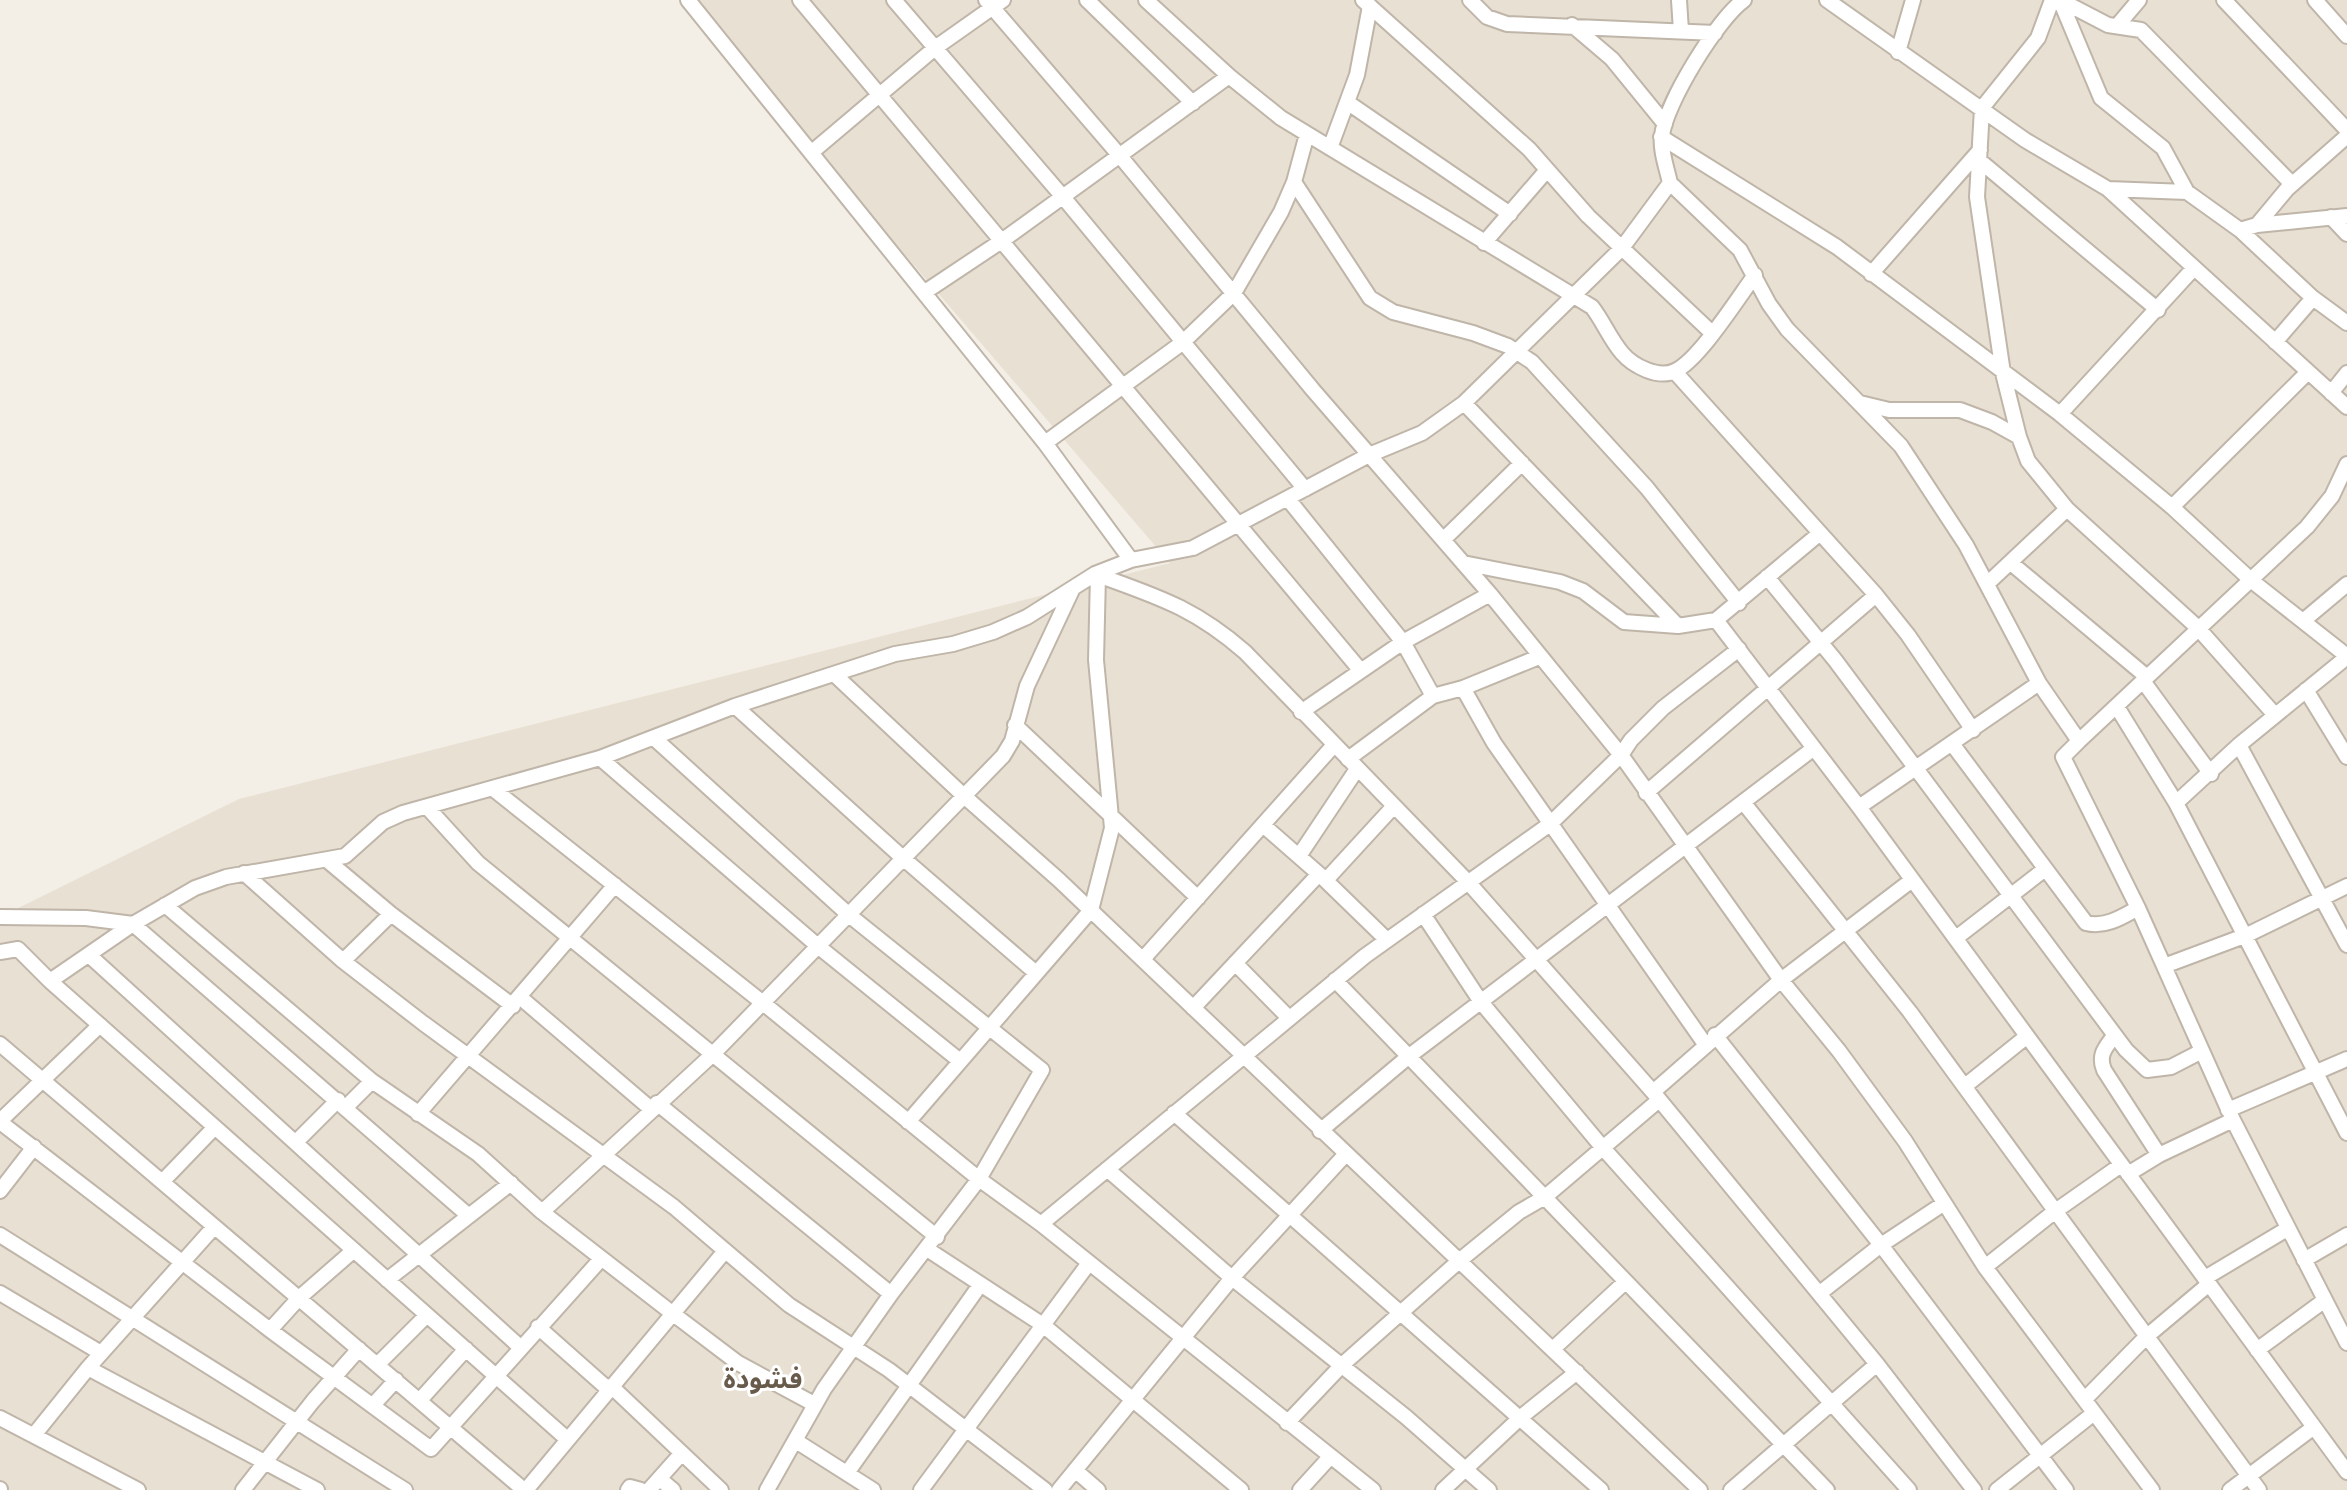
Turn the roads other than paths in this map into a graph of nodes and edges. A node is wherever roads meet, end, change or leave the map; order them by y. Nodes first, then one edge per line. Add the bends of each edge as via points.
1 (688, 0) edge
2 (800, 0) edge
3 (894, 0) edge
4 (1087, 0) edge
5 (1146, 0) edge
6 (1470, 0) edge
7 (1679, 0) edge
8 (1744, 0) edge
9 (1827, 0) edge
10 (1913, 0) edge
11 (2052, 0) edge
12 (2139, 0) edge
13 (2224, 0) edge
14 (2315, 0) edge
15 (994, 3) edge
16 (1367, 3) edge
17 (1572, 25) junction
18 (2118, 26) junction
19 (1681, 31) junction
20 (1715, 33) junction
21 (2347, 36) edge
22 (935, 48) junction
23 (1898, 52) junction
24 (1228, 76) junction
25 (880, 94) junction
26 (1347, 102) junction
27 (1193, 103) junction
28 (1982, 108) junction
29 (1663, 130) junction
30 (2347, 130) edge
31 (1307, 134) junction
32 (2347, 136) edge
33 (1330, 148) junction
34 (811, 152) junction
35 (1121, 156) junction
36 (1980, 156) junction
37 (1547, 170) junction
38 (1294, 182) junction
39 (1670, 183) junction
40 (2292, 184) junction
41 (2108, 189) junction
42 (2187, 192) junction
43 (1063, 197) junction
44 (1510, 214) junction
45 (2331, 216) junction
46 (2347, 216) edge
47 (2257, 225) junction
48 (2240, 230) junction
49 (2347, 234) edge
50 (1003, 240) junction
51 (1484, 243) junction
52 (1622, 248) junction
53 (2194, 268) junction
54 (1871, 274) junction
55 (1755, 275) junction
56 (925, 292) junction
57 (1234, 293) junction
58 (1572, 297) junction
59 (2313, 298) junction
60 (2158, 310) junction
61 (2347, 323) edge
62 (1712, 333) junction
63 (2275, 342) junction
64 (1182, 343) junction
65 (1518, 352) junction
66 (1675, 372) junction
67 (2308, 372) junction
68 (2003, 373) junction
69 (2347, 373) edge
70 (1124, 385) junction
71 (2331, 393) junction
72 (1464, 403) junction
73 (1859, 403) junction
74 (2347, 407) edge
75 (2060, 414) junction
76 (2020, 437) junction
77 (1045, 443) junction
78 (1369, 455) junction
79 (1522, 463) junction
80 (2347, 464) edge
81 (1305, 489) junction
82 (1287, 499) junction
83 (2172, 507) junction
84 (2067, 509) junction
85 (1241, 524) junction
86 (1819, 534) junction
87 (1444, 539) junction
88 (1131, 560) junction
89 (1463, 563) junction
90 (2011, 563) junction
91 (1096, 575) junction
92 (1767, 577) junction
93 (2252, 581) junction
94 (1987, 584) junction
95 (2347, 584) edge
96 (1074, 587) junction
97 (1490, 594) junction
98 (1876, 595) junction
99 (1738, 603) junction
100 (1716, 620) junction
101 (2303, 621) junction
102 (1678, 626) junction
103 (2197, 627) junction
104 (1820, 641) junction
105 (1403, 642) junction
106 (1739, 649) junction
107 (1539, 657) junction
108 (2347, 657) edge
109 (1361, 671) junction
110 (835, 675) junction
111 (2145, 679) junction
112 (2039, 682) junction
113 (1463, 688) junction
114 (1768, 688) junction
115 (2306, 690) junction
116 (1433, 696) junction
117 (735, 706) junction
118 (2117, 707) junction
119 (1301, 712) junction
120 (2275, 716) junction
121 (1015, 724) junction
122 (1973, 730) junction
123 (654, 738) junction
124 (2079, 741) junction
125 (1334, 745) junction
126 (1953, 745) junction
127 (2239, 746) junction
128 (1814, 748) junction
129 (2346, 752) edge
130 (1621, 755) junction
131 (600, 758) junction
132 (1352, 764) junction
133 (1917, 769) junction
134 (2211, 774) junction
135 (492, 788) junction
136 (1646, 793) junction
137 (964, 796) junction
138 (1744, 802) junction
139 (2176, 803) junction
140 (1394, 806) junction
141 (427, 807) junction
142 (1859, 807) junction
143 (1112, 815) junction
144 (1550, 824) junction
145 (1263, 825) junction
146 (1685, 848) junction
147 (1299, 856) junction
148 (904, 859) junction
149 (328, 861) junction
150 (2045, 869) junction
151 (244, 873) junction
152 (1323, 877) junction
153 (1912, 880) junction
154 (1468, 882) junction
155 (615, 885) junction
156 (2347, 886) edge
157 (2011, 896) junction
158 (1198, 898) junction
159 (2322, 899) junction
160 (165, 905) junction
161 (1606, 906) junction
162 (2138, 908) junction
163 (1091, 910) junction
164 (391, 914) junction
165 (1423, 914) junction
166 (849, 915) junction
167 (0, 917) edge
168 (133, 924) junction
169 (1847, 929) junction
170 (2247, 935) junction
171 (569, 937) junction
172 (1956, 938) junction
173 (1387, 940) junction
174 (2347, 945) edge
175 (819, 947) junction
176 (0, 952) edge
177 (90, 956) junction
178 (1143, 959) junction
179 (343, 961) junction
180 (1536, 961) junction
181 (1235, 963) junction
182 (2164, 966) junction
183 (1036, 973) junction
184 (1335, 980) junction
185 (1781, 980) junction
186 (50, 981) junction
187 (517, 1002) junction
188 (1481, 1002) junction
189 (763, 1003) junction
190 (1193, 1008) junction
191 (1289, 1018) junction
192 (100, 1025) junction
193 (987, 1029) junction
194 (2026, 1037) junction
195 (2114, 1037) junction
196 (1711, 1040) junction
197 (0, 1044) edge
198 (2202, 1051) junction
199 (712, 1055) junction
200 (1242, 1056) junction
201 (1408, 1056) junction
202 (469, 1058) junction
203 (2347, 1059) edge
204 (960, 1061) junction
205 (2316, 1073) junction
206 (42, 1081) junction
207 (372, 1081) junction
208 (1965, 1086) junction
209 (1656, 1096) junction
210 (342, 1103) junction
211 (654, 1106) junction
212 (1174, 1112) junction
213 (418, 1114) junction
214 (2231, 1115) junction
215 (0, 1122) edge
216 (908, 1122) junction
217 (215, 1127) junction
218 (1320, 1131) junction
219 (2347, 1133) edge
220 (296, 1142) junction
221 (34, 1147) junction
222 (1603, 1148) junction
223 (602, 1155) junction
224 (1345, 1155) junction
225 (2159, 1155) junction
226 (1107, 1169) junction
227 (2124, 1170) junction
228 (979, 1179) junction
229 (162, 1182) junction
230 (511, 1183) junction
231 (0, 1191) edge
232 (1545, 1197) junction
233 (1943, 1204) junction
234 (542, 1212) junction
235 (2054, 1212) junction
236 (1288, 1214) junction
237 (469, 1216) junction
238 (1041, 1224) junction
239 (214, 1227) junction
240 (2287, 1229) junction
241 (0, 1235) edge
242 (2347, 1235) edge
243 (937, 1237) junction
244 (1881, 1245) junction
245 (927, 1249) junction
246 (354, 1250) junction
247 (725, 1251) junction
248 (419, 1254) junction
249 (601, 1259) junction
250 (2304, 1260) junction
251 (184, 1261) junction
252 (1460, 1261) junction
253 (1089, 1263) junction
254 (1985, 1268) junction
255 (1232, 1278) junction
256 (387, 1280) junction
257 (2207, 1281) junction
258 (1624, 1283) junction
259 (980, 1285) junction
260 (0, 1293) edge
261 (1819, 1293) junction
262 (891, 1294) junction
263 (299, 1298) junction
264 (2325, 1300) junction
265 (672, 1313) junction
266 (1404, 1313) junction
267 (427, 1315) junction
268 (132, 1318) junction
269 (1043, 1325) junction
270 (538, 1328) junction
271 (270, 1330) junction
272 (2146, 1337) junction
273 (1182, 1338) junction
274 (2347, 1342) edge
275 (852, 1346) junction
276 (520, 1348) junction
277 (1554, 1348) junction
278 (359, 1349) junction
279 (466, 1349) junction
280 (2257, 1350) junction
281 (101, 1353) junction
282 (378, 1364) junction
283 (1877, 1364) junction
284 (1342, 1365) junction
285 (88, 1368) junction
286 (1577, 1371) junction
287 (335, 1375) junction
288 (495, 1375) junction
289 (396, 1380) junction
290 (909, 1386) junction
291 (609, 1387) junction
292 (2085, 1399) junction
293 (420, 1400) junction
294 (1132, 1402) junction
295 (1832, 1402) junction
296 (374, 1404) junction
297 (814, 1405) junction
298 (2094, 1413) junction
299 (1521, 1417) junction
300 (0, 1418) edge
301 (296, 1422) junction
302 (1287, 1423) junction
303 (451, 1426) junction
304 (2314, 1427) junction
305 (965, 1430) junction
306 (34, 1435) junction
307 (567, 1439) junction
308 (796, 1441) junction
309 (1784, 1445) junction
310 (682, 1453) junction
311 (2040, 1456) junction
312 (1330, 1457) junction
313 (265, 1461) junction
314 (1464, 1469) junction
315 (1075, 1470) junction
316 (2347, 1472) edge
317 (847, 1474) junction
318 (2248, 1476) junction
319 (660, 1479) junction
320 (923, 1489) edge
321 (138, 1490) edge
322 (243, 1490) edge
323 (317, 1490) edge
324 (405, 1490) edge
325 (525, 1490) edge
326 (628, 1490) edge
327 (641, 1490) edge
328 (649, 1490) edge
329 (673, 1490) edge
330 (721, 1490) edge
331 (766, 1490) edge
332 (873, 1490) edge
333 (1045, 1490) edge
334 (1059, 1490) edge
335 (1098, 1490) edge
336 (1241, 1490) edge
337 (1300, 1490) edge
338 (1373, 1490) edge
339 (1443, 1490) edge
340 (1489, 1490) edge
341 (1601, 1490) edge
342 (1700, 1490) edge
343 (1731, 1490) edge
344 (1826, 1490) edge
345 (1909, 1490) edge
346 (1974, 1490) edge
347 (1997, 1490) edge
348 (2066, 1490) edge
349 (2152, 1490) edge
350 (2230, 1490) edge
351 (2259, 1490) edge

1 - 34 street
2 - 25 street
3 - 22 street
4 - 27 street
5 - 24 street
6 - 17 street via 1488,17 1507,24
7 - 19 street
8 - 20 street
9 - 23 street
10 - 23 street
11 - 28 street via 2038,38
12 - 18 street
13 - 30 street
14 - 21 street
15 - 22 street
15 - 35 street
16 - 26 street via 1357,75
16 - 37 street via 1482,104
17 - 19 street
17 - 29 street via 1612,59
18 - 40 street via 2135,27 2147,35
18 - 42 street via 2060,0 2101,98 2163,148
19 - 20 street
20 - 29 street via 1673,99
22 - 25 street
22 - 43 street
23 - 28 street
24 - 27 street
24 - 31 street
25 - 34 street
25 - 50 street
26 - 33 street
26 - 44 street
27 - 35 street
28 - 36 street
28 - 41 street via 2025,140
29 - 39 street
29 - 54 street
31 - 33 street
31 - 38 street
32 - 40 street
33 - 51 street
34 - 56 street
35 - 43 street
35 - 57 street
36 - 54 street
36 - 60 street
36 - 68 street via 1977,197
37 - 44 street
37 - 52 street
38 - 57 street
38 - 65 street via 1370,298 1392,312 1473,333
39 - 52 street
39 - 55 street via 1740,250
40 - 47 street
41 - 42 street
41 - 53 street
42 - 48 street
43 - 50 street
43 - 64 street
44 - 51 street
45 - 46 street
45 - 47 street
45 - 49 street
47 - 48 street
48 - 59 street
50 - 56 street
50 - 70 street
51 - 58 street
52 - 58 street
52 - 62 street
53 - 60 street
53 - 63 street
54 - 68 street
55 - 62 street
55 - 73 street via 1787,329
56 - 77 street
57 - 64 street
57 - 78 street
58 - 65 street
58 - 66 street via 1592,307 1622,353 1637,366 1657,373
59 - 61 street
59 - 63 street
60 - 75 street
62 - 66 street
63 - 67 street
64 - 70 street
64 - 81 street
65 - 72 street
65 - 99 street via 1647,488
66 - 86 street
67 - 71 street
67 - 83 street
68 - 75 street
68 - 76 street
69 - 71 street
70 - 77 street
70 - 85 street
71 - 74 street
72 - 78 street via 1422,433
72 - 79 street
73 - 76 street via 1889,410 1959,410
73 - 94 street via 1901,446
75 - 83 street
76 - 84 street via 2028,461
77 - 88 street
78 - 81 street
78 - 87 street
79 - 87 street
79 - 102 street
80 - 93 street via 2332,496 2307,527
81 - 82 street
82 - 85 street
82 - 105 street
83 - 93 street
84 - 90 street
84 - 103 street
85 - 88 street via 1194,548
85 - 109 street
86 - 92 street
86 - 98 street
87 - 89 street
88 - 91 street
89 - 97 street
89 - 102 street via 1560,582 1583,591 1624,622
90 - 94 street
90 - 111 street
91 - 96 street
91 - 119 street via 1171,601 1212,624
91 - 143 street via 1097,660
92 - 99 street
92 - 104 street
93 - 101 street
93 - 103 street
94 - 112 street
95 - 101 street
96 - 110 street via 993,632 895,654
96 - 121 street via 1027,686
97 - 105 street
97 - 107 street
98 - 104 street
98 - 122 street
99 - 100 street
100 - 102 street
100 - 106 street
101 - 108 street
103 - 111 street
103 - 120 street
104 - 114 street
104 - 133 street
105 - 109 street
105 - 116 street
106 - 114 street
106 - 130 street via 1663,708
107 - 113 street
107 - 130 street
108 - 115 street
109 - 119 street
110 - 117 street
110 - 137 street
111 - 118 street
111 - 134 street
112 - 122 street
112 - 124 street
113 - 116 street
113 - 144 street via 1494,743
114 - 128 street
114 - 136 street
115 - 120 street
115 - 129 street
116 - 132 street
117 - 123 street
117 - 148 street
118 - 124 street
118 - 139 street
119 - 125 street
120 - 127 street
121 - 137 street via 1003,756
121 - 143 street
122 - 126 street
123 - 131 street
123 - 166 street
124 - 162 street via 2063,757
125 - 132 street
125 - 145 street
126 - 133 street
126 - 150 street
127 - 134 street
127 - 159 street
128 - 138 street
128 - 142 street
130 - 136 street
130 - 144 street
131 - 135 street
131 - 175 street
132 - 140 street
132 - 147 street via 1339,801
133 - 142 street
133 - 157 street
134 - 139 street
135 - 141 street
135 - 155 street
136 - 146 street
137 - 148 street
137 - 163 street
138 - 146 street
138 - 169 street
139 - 170 street
140 - 152 street
140 - 154 street
141 - 149 street via 383,822 345,856
141 - 171 street via 465,851
142 - 153 street
143 - 158 street
143 - 163 street
144 - 154 street
144 - 161 street
145 - 147 street
145 - 158 street
146 - 161 street
146 - 185 street
147 - 152 street
148 - 166 street
148 - 183 street
149 - 151 street
149 - 164 street
150 - 157 street
150 - 162 street via 2086,923 2117,920
151 - 160 street via 195,888
151 - 179 street
152 - 173 street
152 - 181 street
153 - 169 street
153 - 172 street
154 - 165 street
154 - 180 street
155 - 171 street
155 - 189 street
156 - 159 street
157 - 172 street
157 - 195 street
158 - 178 street
159 - 170 street
159 - 174 street
160 - 168 street
160 - 207 street
161 - 180 street
161 - 196 street
162 - 182 street
163 - 178 street
163 - 183 street
164 - 179 street
164 - 187 street
165 - 173 street
165 - 188 street
166 - 175 street
166 - 193 street
167 - 168 street via 86,918
168 - 177 street
168 - 210 street
169 - 185 street
169 - 208 street
170 - 182 street
170 - 205 street
171 - 187 street
171 - 199 street
172 - 194 street
173 - 184 street
175 - 189 street
175 - 204 street
176 - 186 street via 18,949
177 - 186 street
177 - 220 street
178 - 190 street
179 - 202 street
180 - 188 street
180 - 209 street
181 - 190 street
181 - 191 street
182 - 198 street
183 - 193 street
184 - 191 street
184 - 201 street
185 - 196 street
185 - 233 street via 1898,1131
186 - 192 street
187 - 202 street
187 - 211 street
188 - 201 street
188 - 222 street
189 - 199 street
189 - 216 street
190 - 200 street
191 - 200 street
192 - 206 street
192 - 217 street
193 - 204 street
193 - 228 street via 1042,1070
194 - 208 street
194 - 227 street
195 - 198 street via 2147,1070 2171,1067
195 - 225 street via 2103,1051 2104,1070
196 - 209 street
196 - 244 street
197 - 206 street
198 - 214 street
199 - 211 street
199 - 243 street
200 - 212 street
200 - 218 street
201 - 218 street
201 - 232 street
202 - 213 street
202 - 223 street
203 - 205 street
204 - 216 street
205 - 214 street
205 - 219 street
206 - 215 street
206 - 229 street
207 - 210 street
207 - 213 street
208 - 235 street
209 - 222 street
209 - 261 street
210 - 220 street
210 - 237 street
211 - 223 street
211 - 262 street
212 - 226 street
212 - 236 street
213 - 230 street via 478,1154
214 - 225 street
214 - 240 street
215 - 221 street
216 - 228 street
217 - 229 street
217 - 246 street
218 - 224 street
220 - 248 street
221 - 231 street
221 - 251 street
222 - 232 street
222 - 295 street
223 - 234 street
223 - 247 street
224 - 236 street
224 - 252 street
225 - 227 street
226 - 238 street
226 - 255 street
227 - 235 street
227 - 257 street
228 - 238 street
228 - 243 street
229 - 239 street
230 - 234 street
230 - 237 street
232 - 252 street
232 - 258 street
233 - 244 street
233 - 254 street
234 - 249 street
235 - 254 street
235 - 272 street
236 - 255 street
236 - 266 street
237 - 248 street
238 - 253 street
239 - 251 street
239 - 263 street
240 - 250 street
240 - 257 street
241 - 268 street
242 - 250 street
243 - 245 street
244 - 261 street
244 - 311 street
245 - 259 street
245 - 262 street
246 - 256 street
246 - 263 street
247 - 265 street
247 - 275 street via 789,1305
248 - 256 street
248 - 276 street
249 - 265 street
249 - 270 street
250 - 264 street
251 - 268 street
251 - 271 street
252 - 266 street
252 - 277 street
253 - 269 street
253 - 273 street
254 - 292 street
255 - 273 street
255 - 284 street
256 - 267 street
257 - 272 street
257 - 280 street
258 - 277 street
258 - 309 street
259 - 269 street
259 - 290 street
260 - 281 street
261 - 283 street
262 - 275 street
263 - 271 street
263 - 278 street
264 - 274 street
264 - 280 street
265 - 291 street
265 - 297 street via 738,1363
266 - 284 street
266 - 299 street
267 - 279 street
267 - 282 street
268 - 281 street
268 - 301 street
269 - 294 street
269 - 305 street
270 - 276 street
270 - 291 street
271 - 287 street
272 - 292 street
272 - 318 street
273 - 294 street
273 - 302 street
275 - 290 street
275 - 297 street
276 - 288 street
277 - 286 street
278 - 282 street
278 - 287 street
279 - 288 street
279 - 293 street
280 - 304 street
281 - 285 street
282 - 289 street
283 - 295 street
283 - 346 street
284 - 302 street
284 - 314 street
285 - 306 street
285 - 313 street
286 - 299 street
286 - 342 street
287 - 296 street
287 - 301 street
288 - 303 street
288 - 307 street
289 - 293 street
289 - 296 street
290 - 305 street
290 - 317 street
291 - 307 street
291 - 310 street
292 - 298 street
293 - 303 street
294 - 315 street
294 - 336 street
295 - 309 street
295 - 345 street
296 - 303 street via 431,1449
297 - 308 street
298 - 311 street
298 - 349 street
299 - 314 street
299 - 341 street
300 - 306 street
301 - 313 street
301 - 324 street
302 - 312 street
303 - 325 street
304 - 316 street
304 - 318 street
305 - 320 street
305 - 333 street
306 - 321 street
307 - 325 street
308 - 317 street
308 - 331 street
309 - 343 street
309 - 344 street
310 - 319 street
310 - 330 street
311 - 347 street
311 - 348 street
312 - 337 street
312 - 338 street
313 - 322 street
313 - 323 street
314 - 339 street
314 - 340 street
315 - 334 street
315 - 335 street
317 - 332 street
318 - 350 street
318 - 351 street
319 - 328 street
319 - 329 street
326 - 327 street

